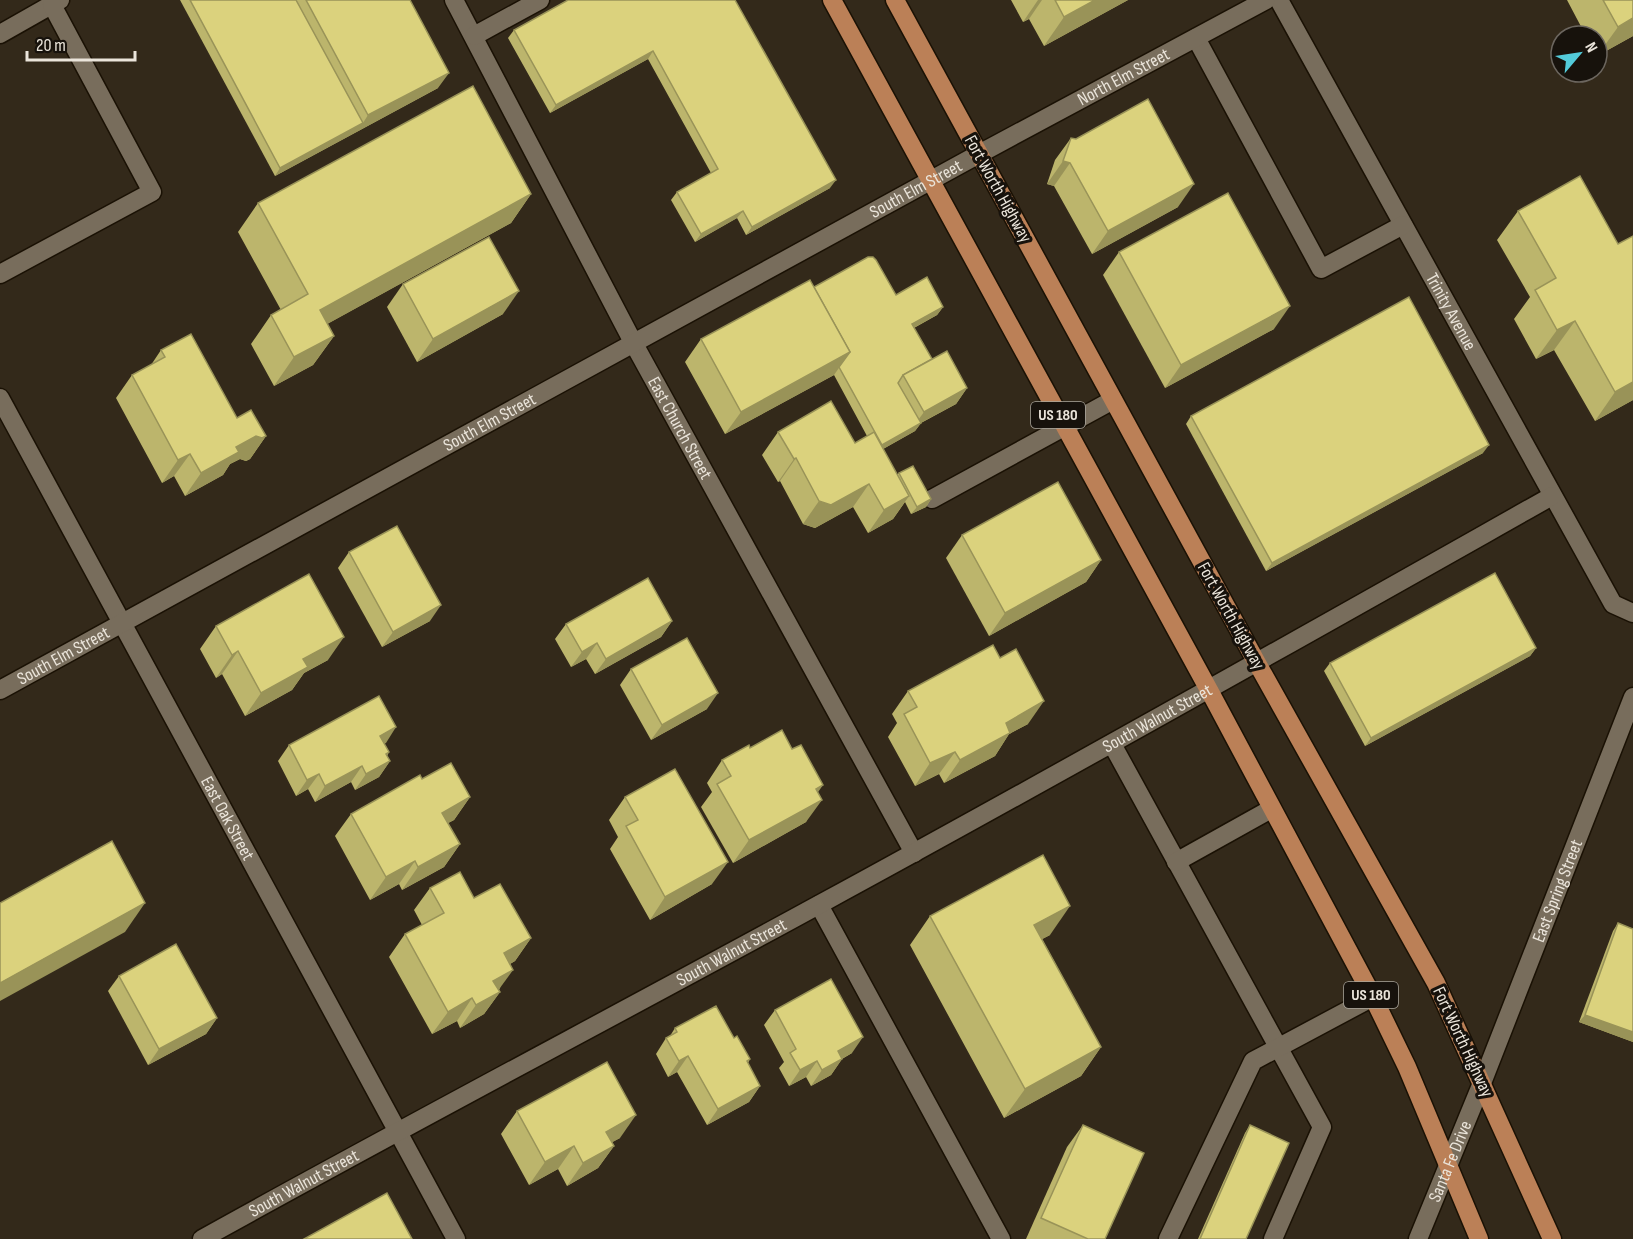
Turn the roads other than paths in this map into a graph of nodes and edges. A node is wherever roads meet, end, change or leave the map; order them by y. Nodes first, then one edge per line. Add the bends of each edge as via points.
1 (454, 0) edge
2 (540, 0) edge
3 (832, 0) edge
4 (895, 0) edge
5 (1266, 0) edge
6 (1279, 0) edge
7 (56, 3) edge
8 (0, 34) edge
9 (474, 36) junction
10 (1196, 38) junction
11 (979, 154) junction
12 (931, 180) junction
13 (1403, 225) junction
14 (0, 274) edge
15 (634, 344) junction
16 (0, 398) edge
17 (1113, 400) junction
18 (1065, 427) junction
19 (1552, 496) junction
20 (932, 499) edge
21 (1633, 613) edge
22 (123, 623) junction
23 (1257, 663) junction
24 (0, 690) edge
25 (1209, 690) junction
26 (1633, 697) edge
27 (1112, 744) junction
28 (1271, 809) junction
29 (914, 853) junction
30 (1176, 862) junction
31 (819, 905) junction
32 (1373, 997) junction
33 (1279, 1047) junction
34 (1482, 1083) junction
35 (397, 1130) junction
36 (1449, 1165) junction
37 (1277, 1238) edge
38 (202, 1239) edge
39 (456, 1239) edge
40 (1001, 1239) edge
41 (1168, 1239) edge
42 (1418, 1239) edge
43 (1479, 1239) edge
44 (1552, 1239) edge

1 - 9 street, East Church Street
2 - 9 street
3 - 12 main road, US 180
4 - 11 main road, Fort Worth Highway / US 180
5 - 10 street, North Elm Street
6 - 13 street, Trinity Avenue
7 - 8 street
7 - 14 street via 152,192
9 - 15 street, East Church Street
10 - 11 street, North Elm Street
10 - 13 street via 1321,269
11 - 12 street, South Elm Street
11 - 17 main road, Fort Worth Highway / US 180
12 - 15 street, South Elm Street
12 - 18 main road, US 180
13 - 19 street, Trinity Avenue
15 - 22 street, South Elm Street
15 - 29 street, East Church Street
16 - 22 street, East Oak Street
17 - 18 street
17 - 23 main road, Fort Worth Highway / US 180
18 - 20 street
18 - 25 main road, US 180
19 - 21 street, Trinity Avenue via 1613,604
19 - 23 street, South Walnut Street
22 - 24 street, South Elm Street
22 - 35 street, East Oak Street
23 - 25 street, South Walnut Street
23 - 34 main road, Fort Worth Highway / US 180 via 1436,983
25 - 27 street, South Walnut Street
25 - 28 main road, US 180
26 - 34 street, East Spring Street
27 - 29 street, South Walnut Street
27 - 30 street
28 - 30 street
28 - 32 main road, US 180
29 - 31 street, South Walnut Street
30 - 33 street
31 - 35 street, South Walnut Street
31 - 40 street
32 - 33 street
32 - 36 main road, US 180
33 - 37 street via 1322,1127
33 - 41 street via 1253,1061
34 - 36 street, Santa Fe Drive
34 - 44 main road, Fort Worth Highway / US 180
35 - 38 street, South Walnut Street
35 - 39 street, East Oak Street
36 - 42 street, Santa Fe Drive
36 - 43 main road, US 180

